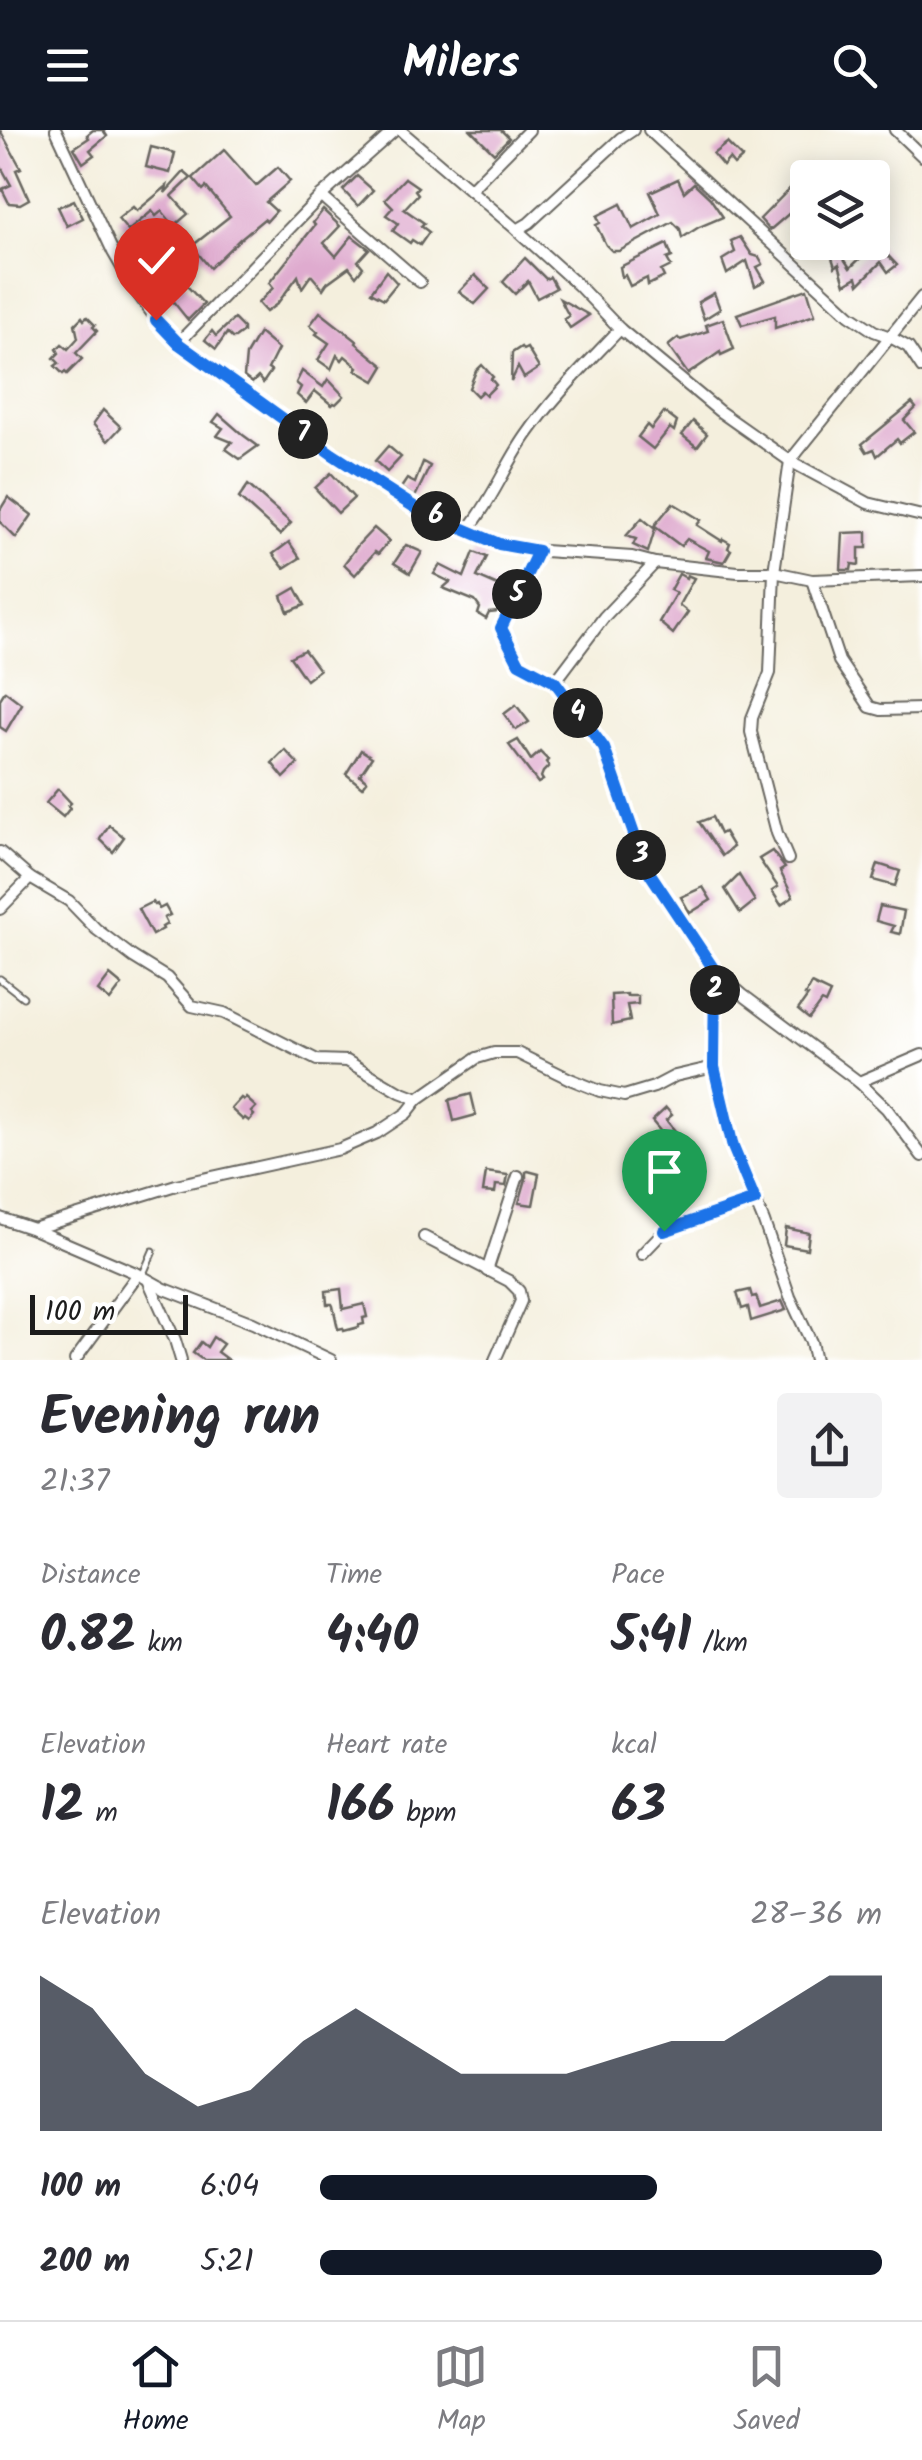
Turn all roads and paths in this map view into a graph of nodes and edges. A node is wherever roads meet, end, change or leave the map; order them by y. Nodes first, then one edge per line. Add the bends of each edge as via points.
1 (56, 130) edge
2 (398, 130) edge
3 (529, 130) edge
4 (633, 130) edge
5 (649, 130) edge
6 (895, 130) edge
7 (414, 134) edge
8 (922, 156) edge
9 (470, 190) junction
10 (320, 196) junction
11 (517, 230) junction
12 (420, 282) dead end
13 (922, 297) edge
14 (620, 329) junction
15 (890, 336) junction
16 (179, 344) junction
17 (922, 368) edge
18 (790, 460) junction
19 (922, 516) edge
20 (468, 530) junction
21 (538, 551) junction
22 (655, 562) junction
23 (774, 572) junction
24 (922, 576) edge
25 (812, 580) junction
26 (555, 682) junction
27 (922, 710) edge
28 (0, 852) edge
29 (788, 859) dead end
30 (30, 878) junction
31 (0, 909) edge
32 (715, 971) junction
33 (0, 979) edge
34 (23, 997) dead end
35 (922, 1055) edge
36 (714, 1067) junction
37 (858, 1082) junction
38 (418, 1100) junction
39 (922, 1156) edge
40 (518, 1176) dead end
41 (755, 1200) junction
42 (0, 1218) edge
43 (33, 1229) junction
44 (424, 1236) dead end
45 (154, 1251) dead end
46 (642, 1254) dead end
47 (488, 1270) junction
48 (143, 1277) junction
49 (75, 1360) edge
50 (181, 1360) edge
51 (330, 1360) edge
52 (494, 1360) edge
53 (815, 1360) edge

1 - 16 street via 120,264
2 - 7 street
2 - 10 street
3 - 9 street
4 - 11 street
5 - 15 street via 850,314
6 - 8 street
7 - 9 street
9 - 11 street
10 - 12 street
10 - 16 street
11 - 14 street
13 - 15 street
14 - 18 street
14 - 20 street via 526,436
15 - 17 street
15 - 18 street
16 - 20 street via 419,510
18 - 19 street via 868,503
18 - 23 street
20 - 21 street
21 - 22 street
21 - 26 street via 501,628 519,663
22 - 23 street
22 - 26 street
23 - 25 street
23 - 29 street via 770,673 751,732
24 - 25 street
25 - 27 street via 839,661 870,707
26 - 32 street via 604,748 645,866
28 - 30 street
30 - 31 street
30 - 38 street via 69,900 192,1006 224,1013 316,1060 347,1061
32 - 36 street
32 - 37 street
33 - 34 lane
35 - 37 street
36 - 38 street via 624,1096 517,1053 494,1052
36 - 41 street via 733,1147
37 - 39 street
38 - 43 street via 390,1125 340,1150 176,1185
40 - 47 street
41 - 46 street via 664,1231
41 - 53 street
42 - 43 street
43 - 48 street
44 - 47 street
45 - 48 lane
47 - 52 street via 508,1281 521,1301
48 - 49 street
48 - 50 street
48 - 51 street

